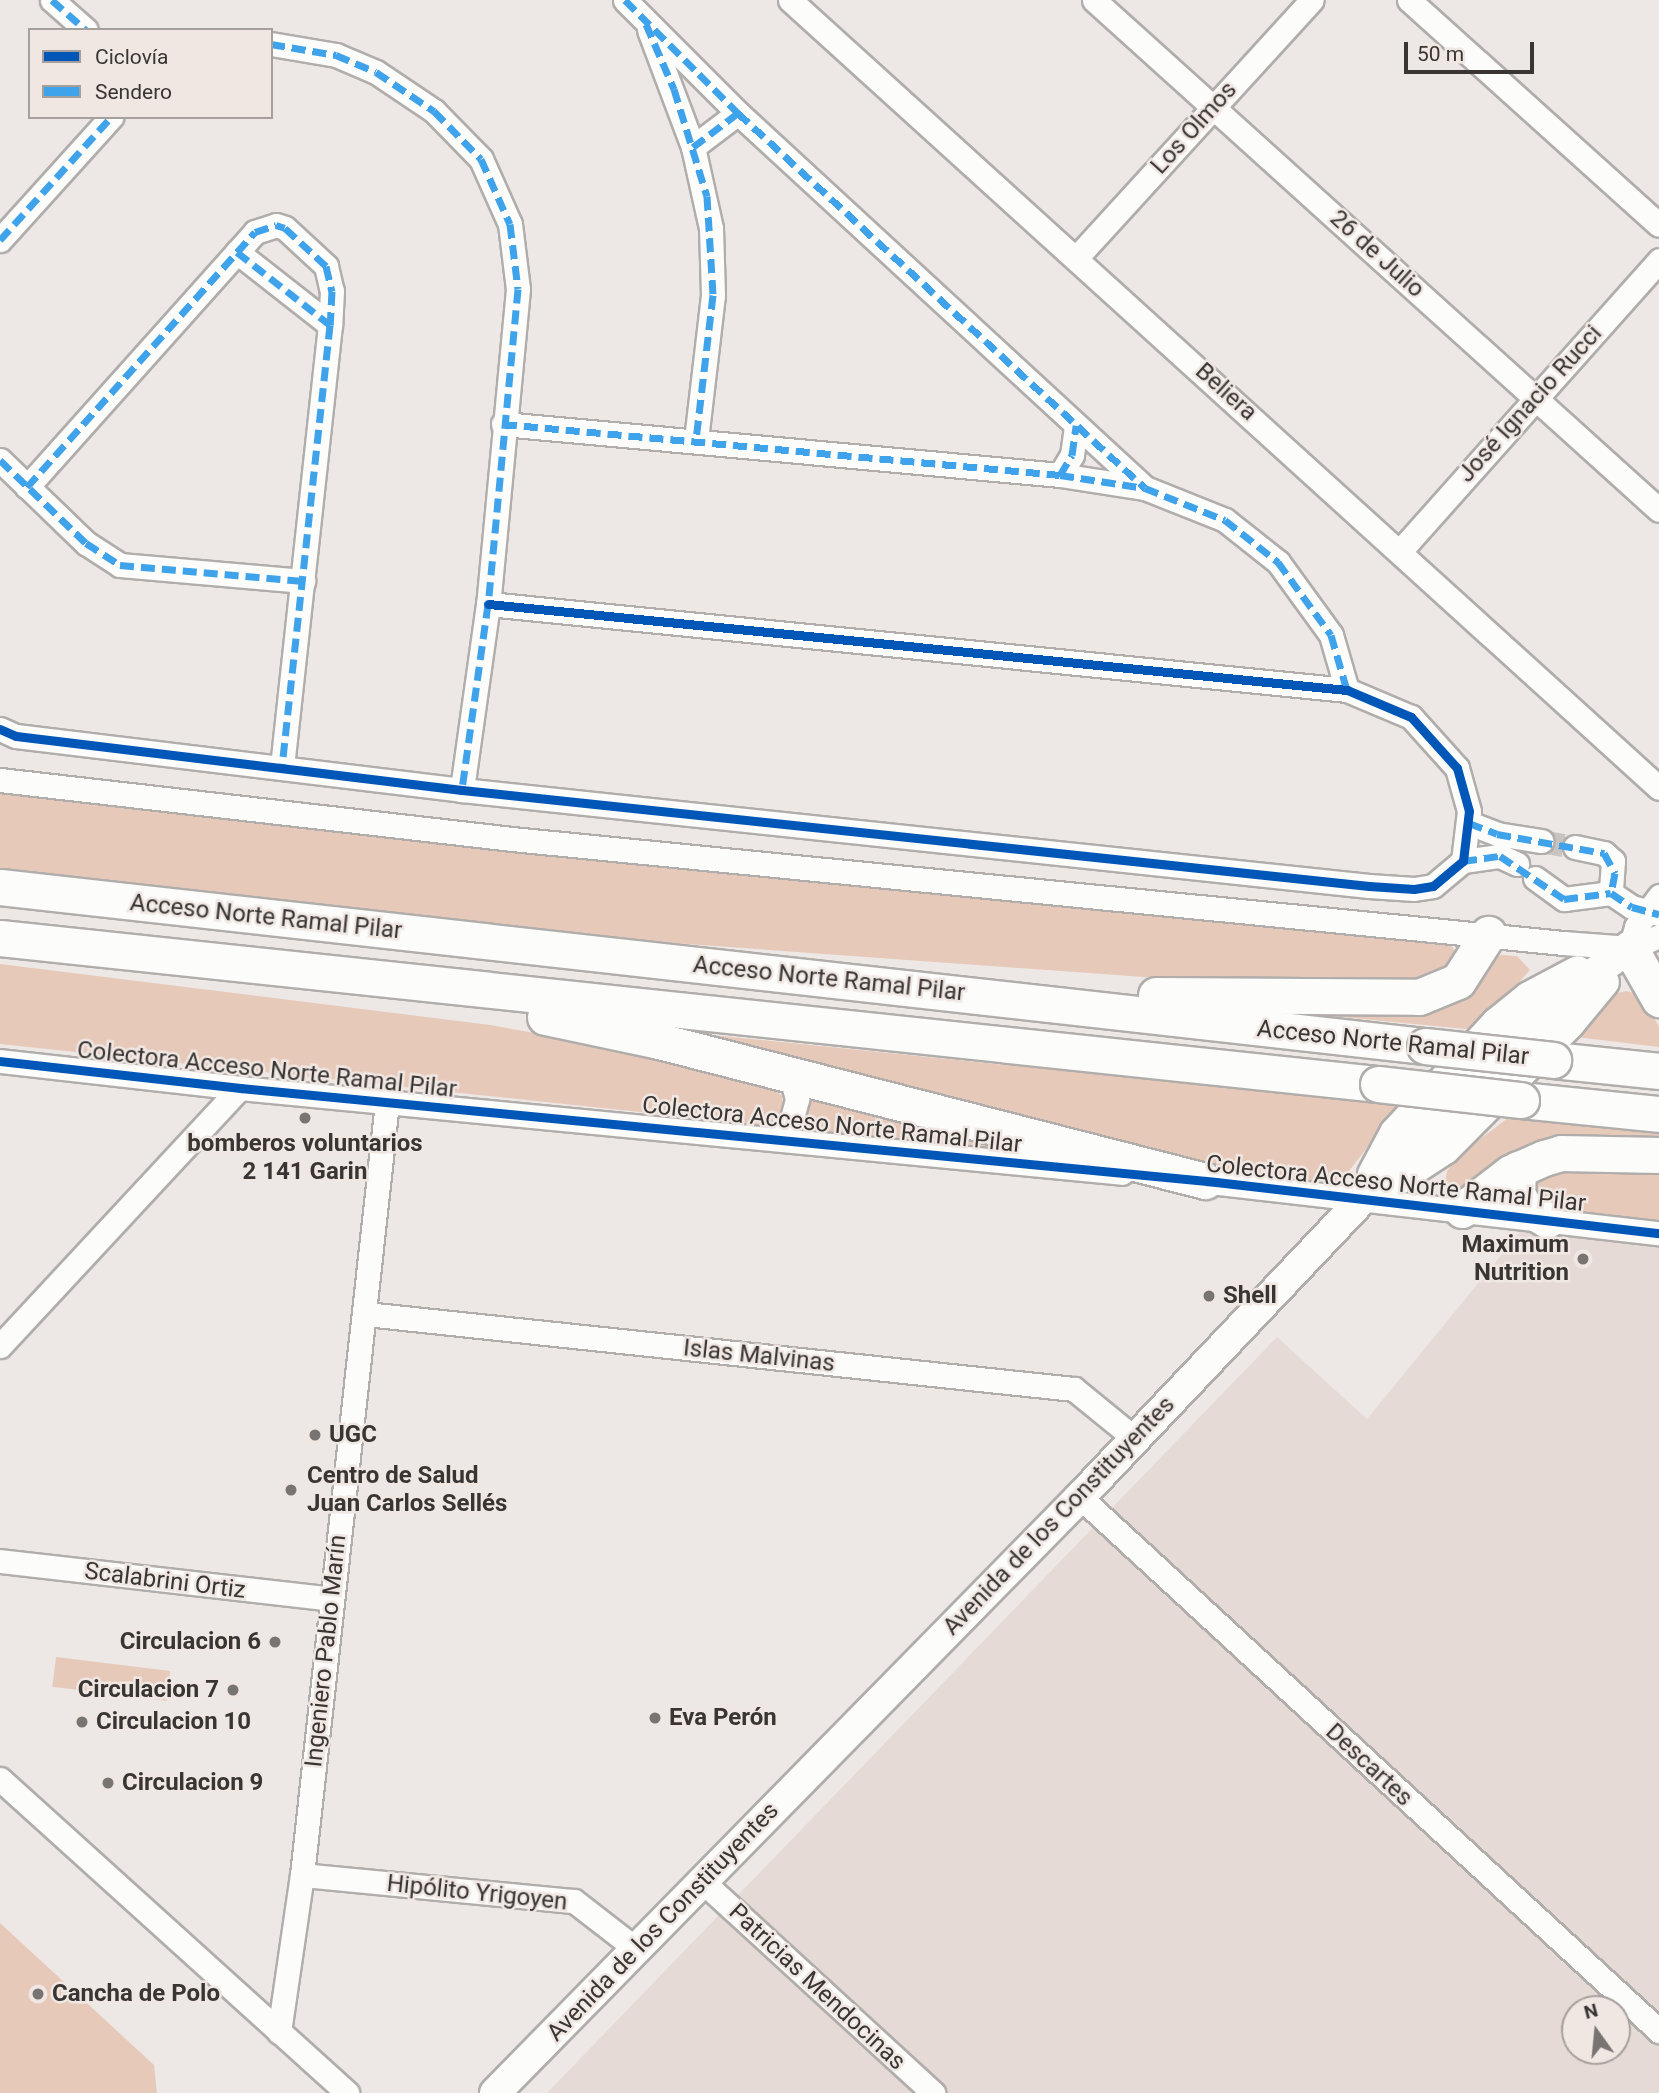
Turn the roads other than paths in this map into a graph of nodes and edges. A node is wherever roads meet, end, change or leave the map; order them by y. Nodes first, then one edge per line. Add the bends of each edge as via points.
1 (52, 0) edge
2 (625, 0) edge
3 (790, 0) edge
4 (1094, 0) edge
5 (1312, 0) edge
6 (1409, 0) edge
7 (643, 17) junction
8 (84, 28) edge
9 (273, 44) edge
10 (1213, 106) junction
11 (738, 113) junction
12 (109, 119) edge
13 (693, 147) junction
14 (1659, 225) edge
15 (0, 240) edge
16 (237, 252) junction
17 (1077, 257) junction
18 (1659, 260) edge
19 (330, 326) junction
20 (1535, 397) junction
21 (503, 424) junction
22 (1076, 425) junction
23 (696, 439) junction
24 (0, 460) edge
25 (1060, 475) junction
26 (27, 487) junction
27 (1144, 488) junction
28 (1659, 510) edge
29 (1401, 550) junction
30 (303, 581) junction
31 (488, 604) junction
32 (1347, 690) junction
33 (0, 729) edge
34 (282, 766) junction
35 (0, 780) edge
36 (1659, 788) edge
37 (462, 790) junction
38 (1469, 823) junction
39 (1541, 841) tunnel mouth
40 (1575, 847) tunnel mouth
41 (1463, 861) junction
42 (0, 887) edge
43 (1611, 893) junction
44 (1655, 907) edge
45 (1488, 934) junction
46 (4, 938) edge
47 (1644, 942) edge
48 (918, 989) junction
49 (1659, 999) edge
50 (0, 1061) edge
51 (1659, 1071) edge
52 (792, 1076) junction
53 (240, 1088) junction
54 (387, 1103) junction
55 (1659, 1114) edge
56 (772, 1138) junction
57 (1659, 1155) edge
58 (1518, 1169) junction
59 (1205, 1181) junction
60 (1363, 1199) junction
61 (1462, 1210) junction
62 (1547, 1220) junction
63 (1659, 1233) edge
64 (366, 1314) junction
65 (0, 1346) edge
66 (1135, 1438) junction
67 (1080, 1497) junction
68 (0, 1561) edge
69 (331, 1599) junction
70 (0, 1779) edge
71 (302, 1875) junction
72 (702, 1881) junction
73 (636, 1949) junction
74 (1659, 2031) edge
75 (279, 2032) junction
76 (347, 2093) edge
77 (495, 2093) edge
78 (933, 2093) edge

1 - 8 street
2 - 7 street
3 - 17 street, Beliera
4 - 10 street, 26 de Julio
5 - 10 street, Los Olmos
6 - 14 street
7 - 11 street
7 - 13 street
9 - 21 street via 335,55 376,72 435,111 481,159 510,224 518,270
10 - 17 street, Los Olmos
10 - 20 street, 26 de Julio
11 - 13 street
11 - 22 street
12 - 15 street
13 - 23 street via 707,196 713,256
16 - 19 street
16 - 19 street via 267,226 276,225 294,234 326,266 331,279
16 - 26 street
17 - 29 street, Beliera
18 - 20 street, José Ignacio Rucci
19 - 30 street
20 - 28 street, 26 de Julio
20 - 29 street, José Ignacio Rucci
21 - 23 street
21 - 31 street
22 - 25 street via 1072,455
22 - 27 street
23 - 25 street
24 - 26 street
25 - 27 street
26 - 30 street via 86,542 120,565
27 - 32 street via 1225,520 1278,562 1331,635
29 - 36 street, Beliera
30 - 34 street
31 - 32 street
31 - 37 street
32 - 38 street via 1411,717 1443,748 1465,785
33 - 34 street via 16,736
34 - 37 street
35 - 45 street via 512,839
37 - 41 street via 1369,886 1433,886
38 - 39 street via 1497,834
38 - 41 street
40 - 43 street via 1604,853 1613,861
41 - 43 street via 1500,856 1564,899
42 - 48 highway, Acceso Norte Ramal Pilar
43 - 44 street via 1632,907
44 - 47 street
45 - 47 street
45 - 48 highway via 1451,986 1419,997 1388,1000
46 - 52 highway via 529,1014 601,1027
46 - 55 highway, Acceso Norte Ramal Pilar, bridge
47 - 49 highway
47 - 60 main road, Avenida de los Constituyentes via 1578,984
48 - 51 highway, Acceso Norte Ramal Pilar, bridge
50 - 53 street, Colectora Acceso Norte Ramal Pilar
52 - 56 street via 797,1099 791,1122
52 - 59 highway
53 - 54 street, Colectora Acceso Norte Ramal Pilar
53 - 65 street
54 - 56 street, Colectora Acceso Norte Ramal Pilar
54 - 64 street, Ingeniero Pablo Marín
56 - 59 street, Colectora Acceso Norte Ramal Pilar
57 - 58 highway via 1561,1153
58 - 61 highway
58 - 62 highway via 1517,1194 1524,1206
59 - 60 street, Colectora Acceso Norte Ramal Pilar
60 - 61 street, Colectora Acceso Norte Ramal Pilar
60 - 66 main road, Avenida de los Constituyentes
61 - 62 street, Colectora Acceso Norte Ramal Pilar
62 - 63 street, Colectora Acceso Norte Ramal Pilar
64 - 66 street, Islas Malvinas via 1074,1389
64 - 69 street, Ingeniero Pablo Marín
66 - 67 main road, Avenida de los Constituyentes
67 - 72 main road, Avenida de los Constituyentes
67 - 74 street, Descartes
68 - 69 street, Scalabrini Ortiz
69 - 71 street, Ingeniero Pablo Marín
70 - 75 street
71 - 73 street, Hipólito Yrigoyen via 574,1901
71 - 75 street, Ingeniero Pablo Marín
72 - 73 main road, Avenida de los Constituyentes
72 - 78 street, Patricias Mendocinas
73 - 77 main road, Avenida de los Constituyentes
75 - 76 street

